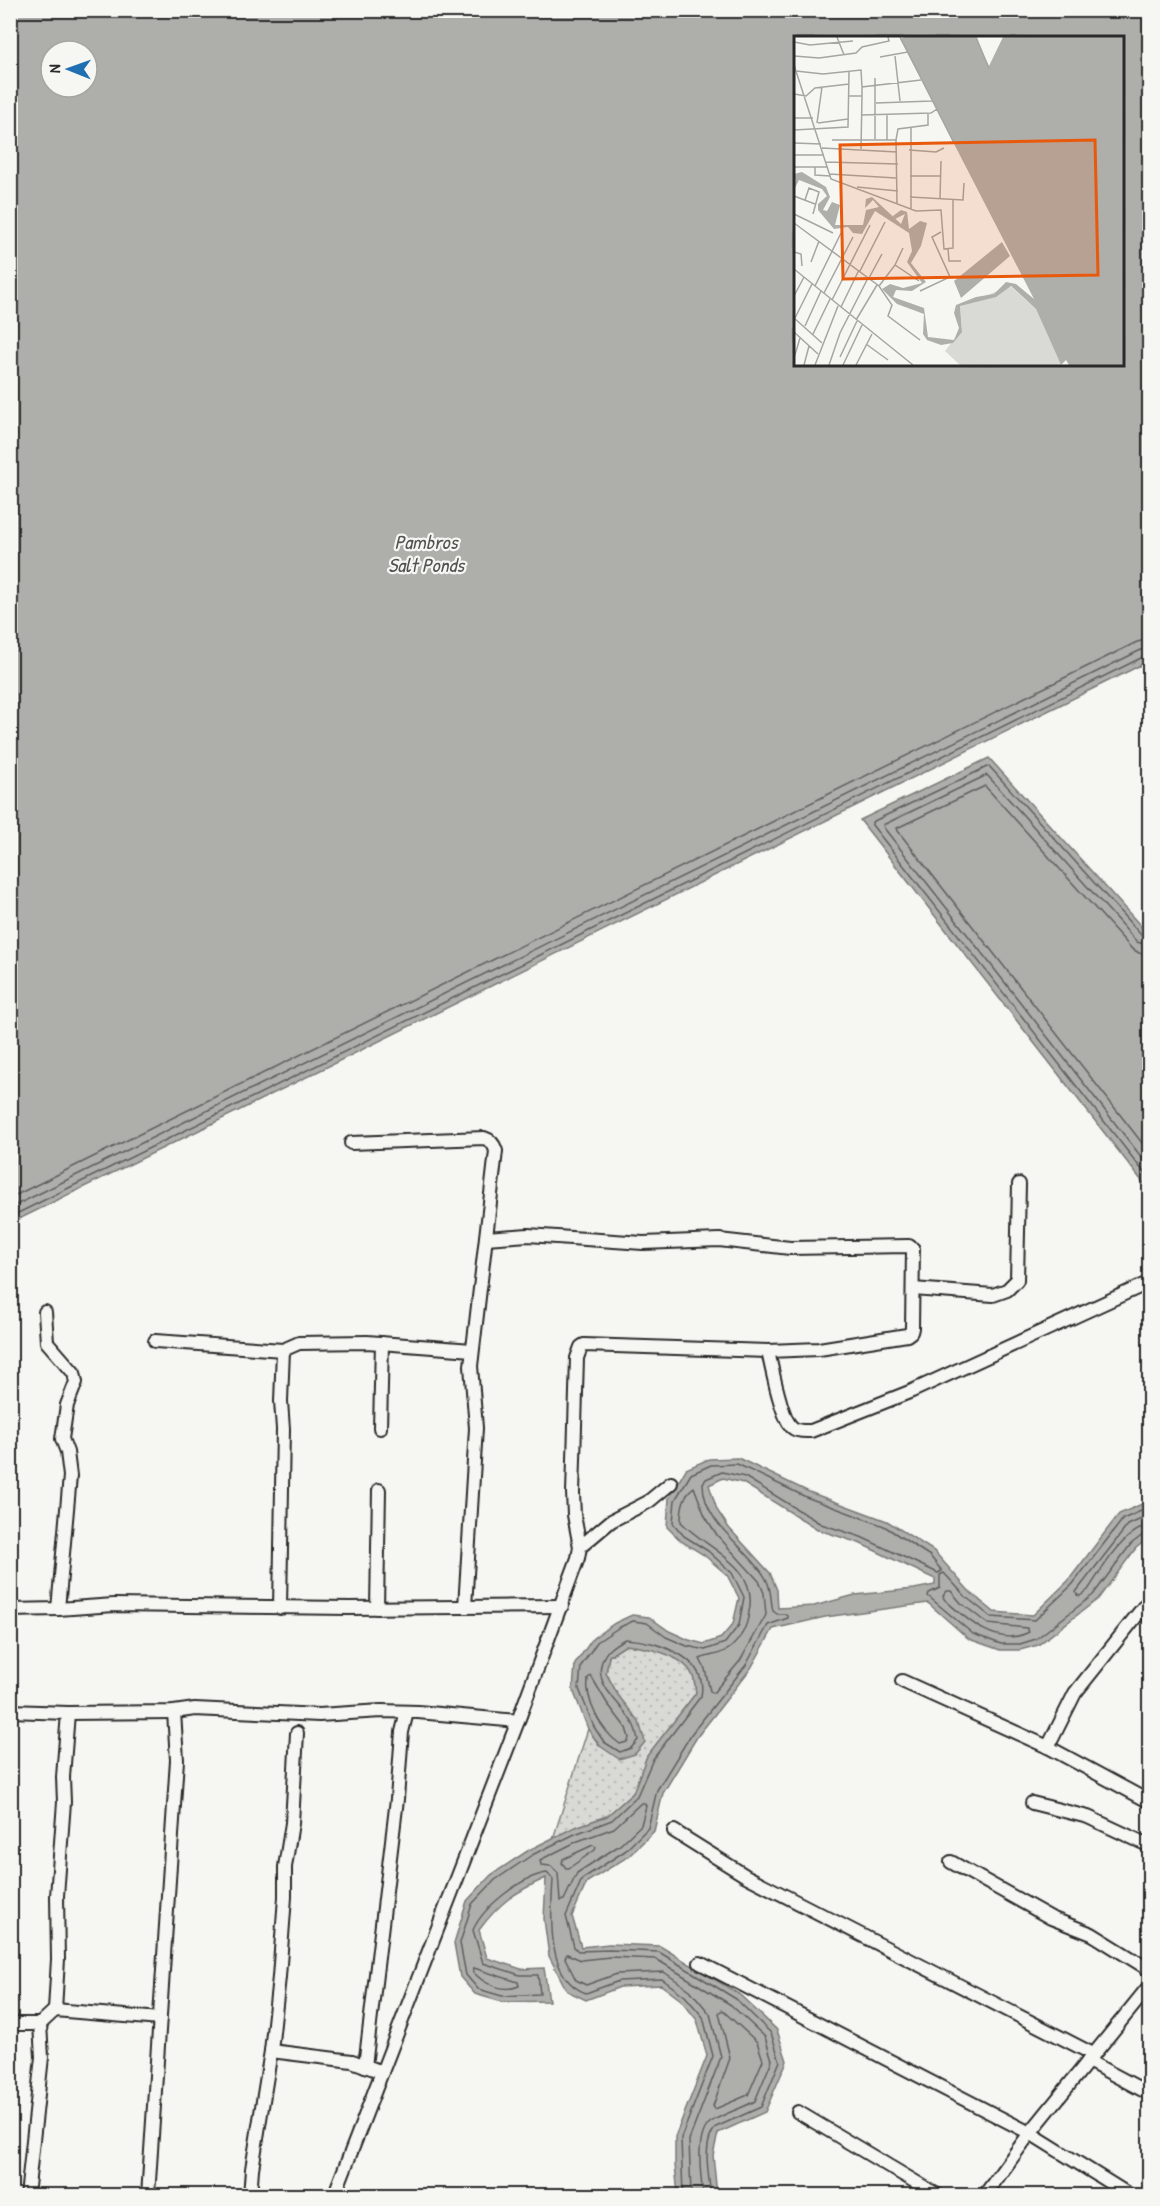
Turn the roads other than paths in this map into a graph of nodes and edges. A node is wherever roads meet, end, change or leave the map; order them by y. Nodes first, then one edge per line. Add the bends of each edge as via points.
1 (351, 1143) dead end
2 (1019, 1184) dead end
3 (486, 1238) junction
4 (1149, 1282) edge
5 (913, 1289) junction
6 (45, 1312) dead end
7 (155, 1341) dead end
8 (382, 1343) junction
9 (283, 1350) junction
10 (472, 1350) junction
11 (768, 1351) junction
12 (380, 1428) dead end
13 (671, 1483) dead end
14 (379, 1490) dead end
15 (580, 1547) junction
16 (1149, 1599) edge
17 (562, 1606) junction
18 (465, 1607) junction
19 (280, 1608) junction
20 (377, 1608) junction
21 (58, 1609) junction
22 (10, 1610) edge
23 (902, 1681) dead end
24 (10, 1711) edge
25 (174, 1712) junction
26 (406, 1712) junction
27 (68, 1713) junction
28 (518, 1721) junction
29 (297, 1733) dead end
30 (1048, 1747) junction
31 (1149, 1802) edge
32 (1032, 1803) dead end
33 (674, 1831) dead end
34 (1149, 1846) edge
35 (951, 1862) dead end
36 (700, 1963) dead end
37 (1149, 1970) edge
38 (1149, 1985) edge
39 (55, 2010) junction
40 (160, 2019) junction
41 (10, 2024) edge
42 (40, 2024) junction
43 (271, 2051) junction
44 (1090, 2057) junction
45 (365, 2066) junction
46 (382, 2072) junction
47 (1149, 2094) edge
48 (798, 2112) dead end
49 (1030, 2133) junction
50 (27, 2196) edge
51 (148, 2196) edge
52 (250, 2196) edge
53 (334, 2196) edge
54 (939, 2196) edge
55 (984, 2196) edge
56 (1131, 2196) edge

1 - 3 street via 489,1139 496,1151
2 - 5 street via 1017,1280 1007,1290 993,1294
3 - 5 street via 528,1235 643,1243 718,1240 790,1248 909,1246 913,1249
3 - 10 street
4 - 11 street via 912,1391 812,1431 788,1424
5 - 11 street via 912,1328 907,1335 827,1348
6 - 21 street via 47,1342 74,1373 76,1382 67,1405 62,1439 70,1476
7 - 9 street
8 - 9 street via 299,1343
8 - 10 street
8 - 12 street
9 - 19 street
10 - 18 street via 476,1428
11 - 15 street via 580,1347 573,1493
13 - 15 street via 648,1502 611,1521
14 - 20 street
15 - 17 street
16 - 30 street via 1075,1693
17 - 18 street
17 - 28 street
18 - 20 street
19 - 20 street
19 - 21 street via 114,1605
21 - 22 street
23 - 30 street
24 - 27 street
25 - 26 street via 195,1708 319,1715
25 - 27 street
25 - 40 street via 177,1760
26 - 28 street
26 - 45 street
27 - 39 street
28 - 46 street
29 - 43 street
30 - 31 street
32 - 34 street via 1088,1817
33 - 44 street via 746,1876
35 - 37 street via 1051,1918 1092,1934
36 - 49 street
38 - 44 street
39 - 40 street
39 - 42 street
40 - 51 street
41 - 42 street
42 - 50 street via 42,2057
43 - 45 street via 334,2058
43 - 52 street
44 - 47 street
44 - 49 street
45 - 46 street
46 - 53 street
48 - 54 street
49 - 55 street
49 - 56 street

